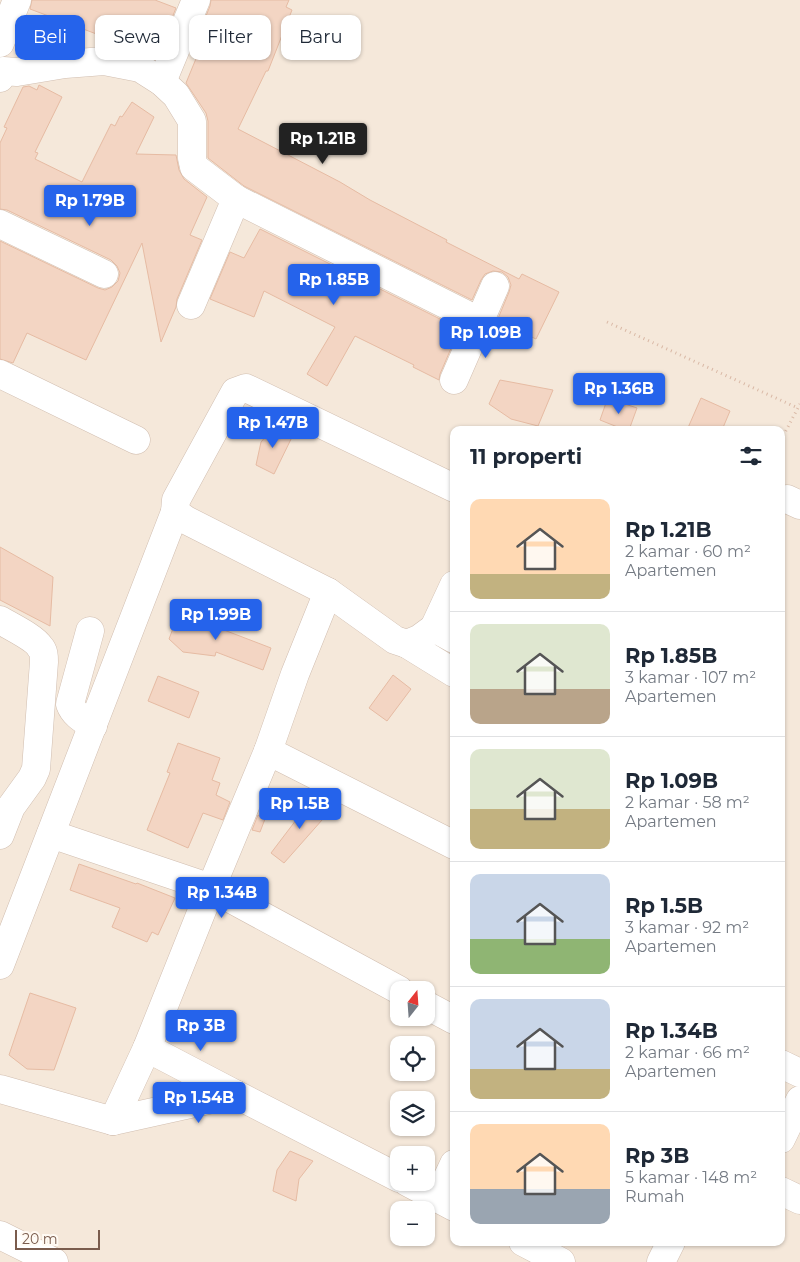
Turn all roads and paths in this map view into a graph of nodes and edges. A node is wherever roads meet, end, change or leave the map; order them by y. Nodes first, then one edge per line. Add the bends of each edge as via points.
1 (17, 0) edge
2 (196, 0) edge
3 (0, 43) edge
4 (1, 70) edge
5 (162, 82) junction
6 (236, 199) junction
7 (0, 224) edge
8 (104, 274) dead end
9 (495, 286) dead end
10 (191, 305) dead end
11 (479, 321) junction
12 (607, 322) dead end
13 (0, 374) edge
14 (454, 380) dead end
15 (800, 404) edge
16 (798, 408) junction
17 (785, 432) edge
18 (136, 440) dead end
19 (450, 486) edge
20 (175, 512) junction
21 (328, 592) junction
22 (450, 605) edge
23 (0, 620) edge
24 (90, 631) dead end
25 (444, 634) edge
26 (407, 644) junction
27 (450, 671) edge
28 (93, 726) junction
29 (268, 751) junction
30 (6, 804) edge
31 (51, 834) junction
32 (0, 835) edge
33 (450, 844) edge
34 (211, 888) junction
35 (0, 966) edge
36 (390, 985) edge
37 (435, 1010) edge
38 (450, 1018) edge
39 (147, 1048) junction
40 (785, 1066) edge
41 (800, 1073) edge
42 (0, 1089) edge
43 (235, 1094) junction
44 (800, 1100) edge
45 (113, 1121) junction
46 (785, 1131) edge
47 (390, 1173) edge
48 (450, 1183) edge
49 (425, 1191) edge
50 (785, 1193) edge
51 (800, 1200) edge
52 (446, 1202) edge
53 (0, 1235) edge
54 (531, 1246) edge
55 (669, 1246) edge
56 (54, 1262) edge
57 (561, 1262) edge
58 (661, 1262) edge

1 - 3 street
2 - 5 street
4 - 5 street via 17,72 104,61 140,68
5 - 6 street via 176,95 192,121 194,168
6 - 10 street
6 - 11 street
7 - 8 street
9 - 11 street
11 - 14 street
12 - 16 path
13 - 18 street
15 - 16 path
16 - 17 path
19 - 20 street via 246,388 235,392 176,500
20 - 21 street
20 - 28 street
21 - 26 street via 395,640
21 - 29 street
22 - 25 street
23 - 30 street via 40,645 44,653 36,769 32,778
24 - 28 street via 70,704 72,711
25 - 26 street
26 - 27 street
28 - 31 street
29 - 33 street
29 - 34 street
30 - 32 street
31 - 34 street
31 - 35 street
34 - 36 street
34 - 39 street
37 - 38 street
39 - 43 street
39 - 45 street
40 - 41 street
42 - 45 street
43 - 45 street
43 - 47 street
44 - 46 street
48 - 52 street
49 - 52 street
50 - 51 street
53 - 56 street
54 - 57 street
55 - 58 street

